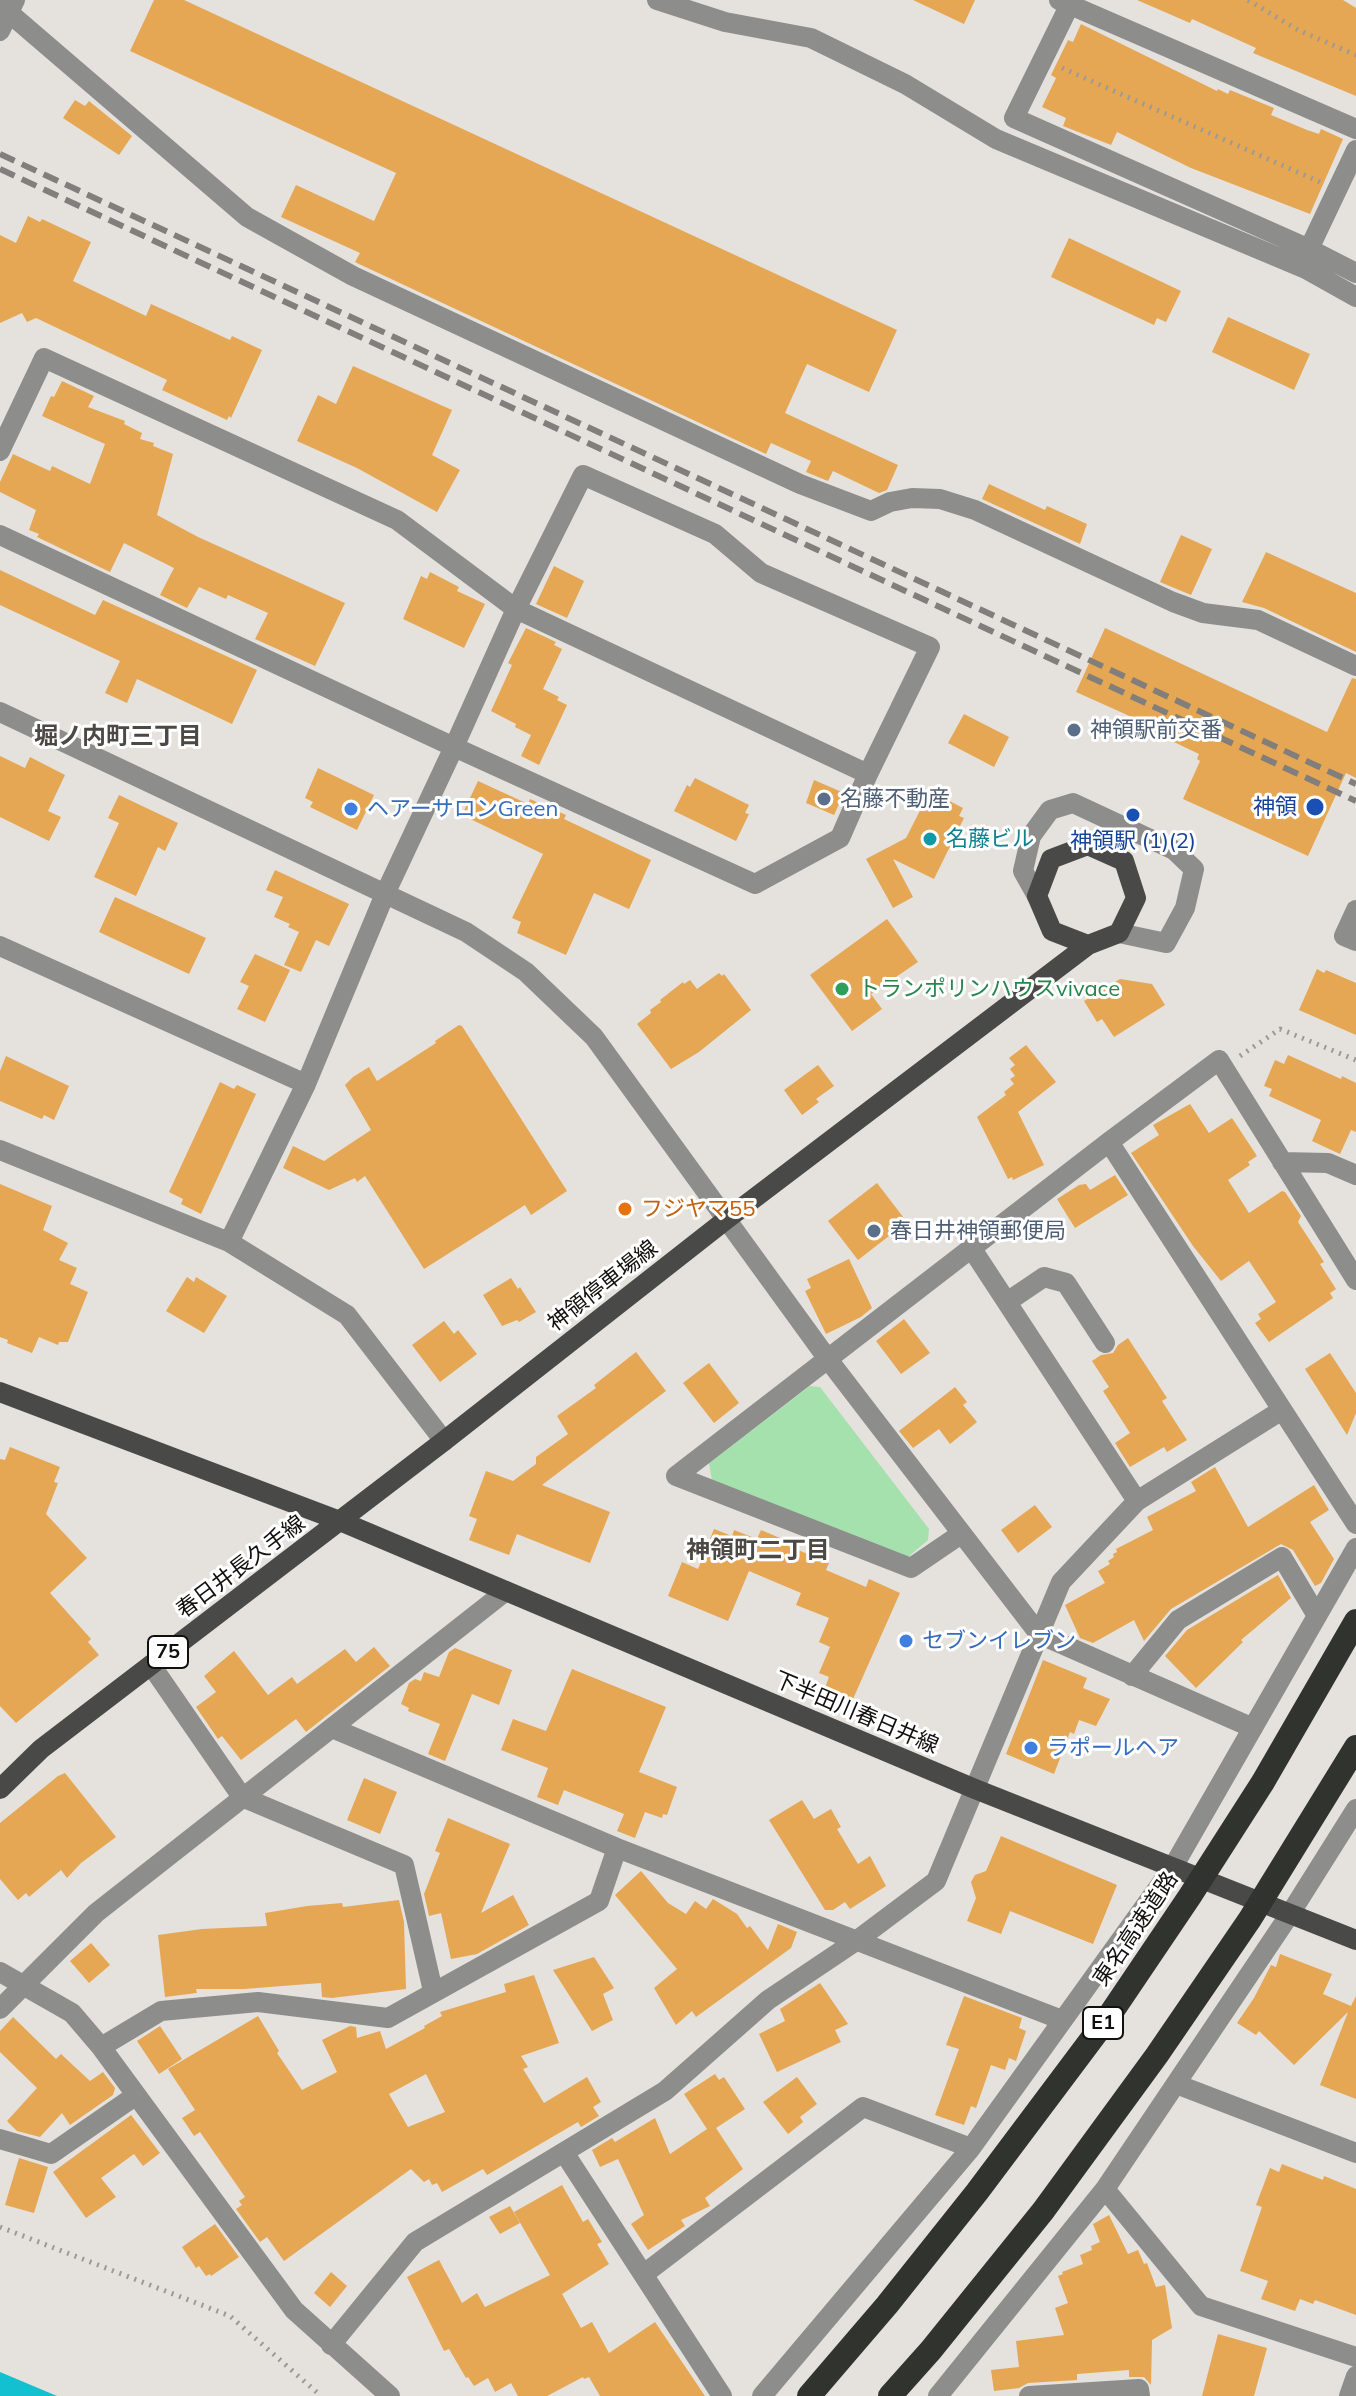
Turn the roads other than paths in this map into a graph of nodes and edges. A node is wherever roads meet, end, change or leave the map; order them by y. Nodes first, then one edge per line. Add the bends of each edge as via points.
1 (15, 0) edge
2 (657, 0) edge
3 (1067, 2) edge
4 (0, 5) edge
5 (0, 31) edge
6 (1356, 129) edge
7 (1356, 150) edge
8 (1309, 249) junction
9 (1356, 273) edge
10 (1356, 297) edge
11 (0, 451) edge
12 (0, 535) edge
13 (516, 609) junction
14 (1356, 666) edge
15 (0, 712) edge
16 (454, 747) junction
17 (868, 774) junction
18 (385, 894) junction
19 (1037, 896) junction
20 (1356, 910) edge
21 (1119, 933) junction
22 (1356, 941) edge
23 (1088, 945) junction
24 (0, 946) edge
25 (306, 1084) junction
26 (1109, 1142) junction
27 (0, 1150) edge
28 (1282, 1162) junction
29 (1356, 1175) edge
30 (727, 1219) junction
31 (229, 1242) junction
32 (972, 1249) junction
33 (1356, 1280) edge
34 (1007, 1302) junction
35 (1105, 1343) dead end
36 (827, 1358) junction
37 (0, 1392) edge
38 (1282, 1410) junction
39 (444, 1441) junction
40 (1137, 1501) junction
41 (340, 1521) junction
42 (1356, 1524) edge
43 (961, 1534) junction
44 (1356, 1548) edge
45 (506, 1591) junction
46 (1317, 1616) junction
47 (1356, 1621) edge
48 (1039, 1634) junction
49 (151, 1665) junction
50 (1132, 1676) junction
51 (332, 1728) junction
52 (1253, 1728) junction
53 (1356, 1747) edge
54 (0, 1789) edge
55 (975, 1789) junction
56 (242, 1797) junction
57 (1356, 1809) edge
58 (617, 1848) junction
59 (1173, 1867) junction
60 (1290, 1914) junction
61 (1356, 1940) edge
62 (856, 1941) junction
63 (0, 1972) edge
64 (23, 1984) junction
65 (433, 1991) junction
66 (0, 2009) edge
67 (1062, 2020) junction
68 (101, 2047) junction
69 (1176, 2084) junction
70 (135, 2096) junction
71 (0, 2139) edge
72 (971, 2148) junction
73 (1356, 2153) edge
74 (565, 2154) junction
75 (1105, 2189) junction
76 (644, 2274) junction
77 (331, 2345) junction
78 (1356, 2357) edge
79 (1356, 2376) edge
80 (390, 2396) edge
81 (722, 2396) edge
82 (762, 2396) edge
83 (809, 2396) edge
84 (890, 2396) edge
85 (938, 2396) edge
86 (1029, 2396) edge
87 (1140, 2396) edge
88 (1349, 2396) edge

1 - 5 street, bridge
2 - 10 street via 725,22 811,38 905,84 996,139 1306,269
3 - 6 street
3 - 8 street via 1014,118
4 - 14 street via 247,217 353,276 800,484 871,511 912,498 940,499 975,510 1173,602 1203,613 1258,620
7 - 8 street
8 - 9 street
11 - 13 street via 44,358 397,520
12 - 16 street
13 - 16 street
13 - 17 street
13 - 17 street via 583,475 715,534 761,573 930,647
15 - 18 street
16 - 17 street via 755,884 840,838
16 - 18 street
18 - 25 street
18 - 30 street via 466,932 526,972 563,1005 594,1037
19 - 21 main road via 1051,859 1088,845 1112,855 1124,861 1136,898
19 - 21 street via 1023,871 1031,836 1050,810 1073,803 1174,850 1194,869 1185,908 1166,943
19 - 23 main road via 1052,931
20 - 22 street via 1344,936
21 - 23 main road
23 - 30 main road, 神領停車場線
24 - 25 street
25 - 31 street
26 - 28 street via 1219,1060
26 - 32 street
26 - 38 street
27 - 31 street
28 - 29 street via 1328,1163
28 - 33 street
30 - 36 street
30 - 39 main road, 神領停車場線
31 - 39 street via 347,1315
32 - 34 street
32 - 36 street
34 - 35 street via 1044,1277 1066,1283
34 - 40 street
36 - 43 street
36 - 43 street via 676,1476 911,1568
37 - 41 main road, 春日井長久手線
38 - 40 street
38 - 42 street
39 - 41 main road, 神領停車場線
40 - 48 street via 1061,1582
41 - 45 main road, 下半田川春日井線
41 - 49 main road, 春日井長久手線 / 75
43 - 48 street
44 - 46 street
45 - 51 street
45 - 55 main road, 下半田川春日井線
46 - 50 street via 1282,1557 1178,1620
46 - 52 street
47 - 83 highway, 東名高速道路 / E1, bridge via 1263,1782 1109,2016 977,2192
48 - 50 street
48 - 55 street
49 - 54 main road, 春日井長久手線 / 75 via 41,1749
49 - 56 street
50 - 52 street
51 - 56 street
51 - 58 street
52 - 59 street
53 - 84 highway, bridge via 1250,1919 1157,2055 1043,2211
55 - 59 main road, 下半田川春日井線
55 - 62 street via 936,1881
56 - 64 street via 96,1913
56 - 65 street via 404,1865
57 - 60 street
58 - 62 street
58 - 65 street via 599,1901
59 - 60 main road, 下半田川春日井線
59 - 67 street
60 - 61 main road, 下半田川春日井線
60 - 69 street
62 - 67 street
62 - 74 street via 768,2000 665,2091
63 - 64 street
64 - 66 street
64 - 68 street via 72,2013
65 - 68 street via 388,2018 258,2002 161,2011
67 - 72 street
68 - 70 street
69 - 73 street
69 - 75 street
70 - 71 street via 51,2154
70 - 77 street via 294,2310
72 - 76 street via 863,2107
72 - 82 street
74 - 76 street
74 - 77 street via 415,2242
75 - 78 street via 1201,2306
75 - 85 street
76 - 81 street
77 - 80 street
79 - 88 street
86 - 87 street via 1139,2389

